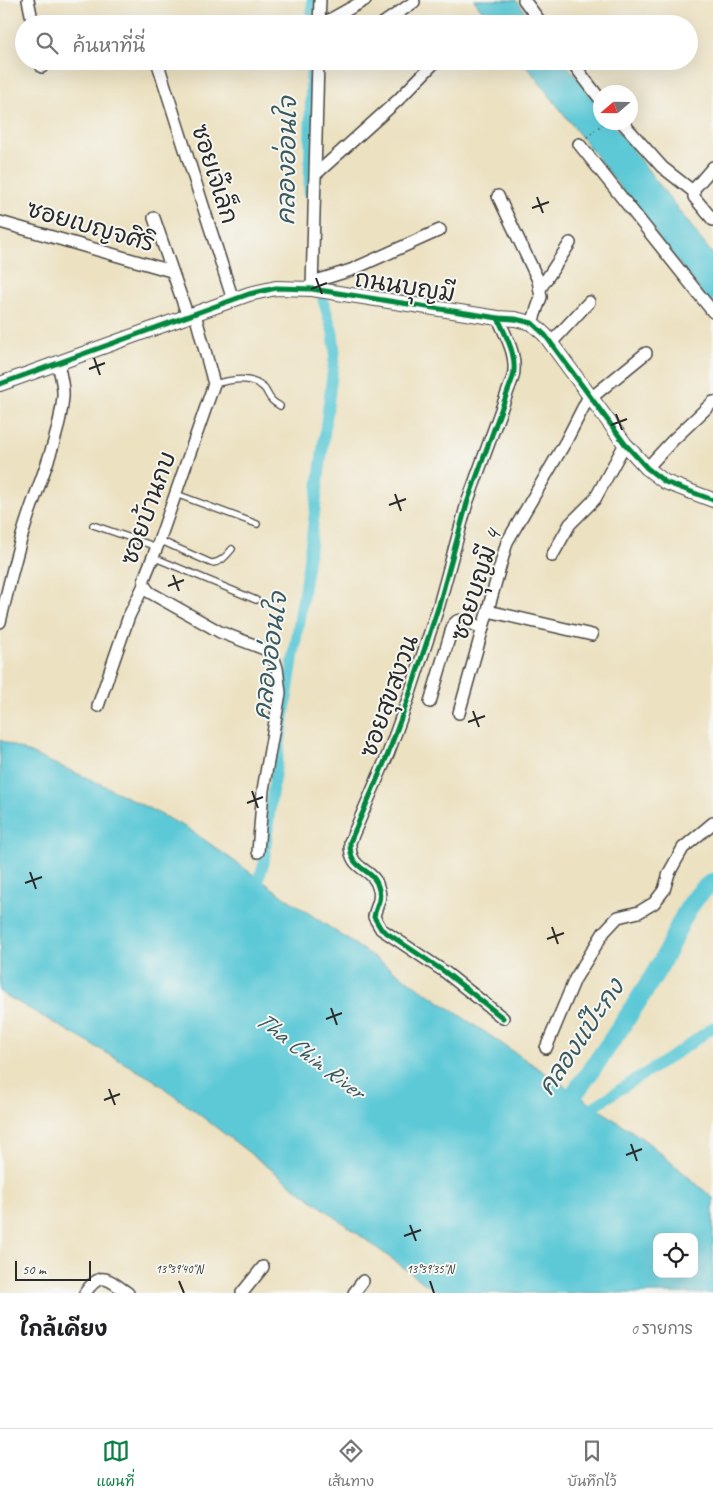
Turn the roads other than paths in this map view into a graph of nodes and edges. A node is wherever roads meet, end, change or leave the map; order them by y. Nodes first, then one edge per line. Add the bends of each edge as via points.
1 (28, 0) edge
2 (320, 0) edge
3 (365, 0) edge
4 (524, 0) edge
5 (414, 2) dead end
6 (31, 15) edge
7 (321, 15) edge
8 (338, 15) edge
9 (395, 15) edge
10 (535, 15) edge
11 (160, 70) edge
12 (318, 70) edge
13 (427, 70) edge
14 (578, 70) edge
15 (593, 90) edge
16 (629, 130) edge
17 (581, 142) road end
18 (713, 167) edge
19 (316, 174) junction
20 (694, 192) junction
21 (498, 196) dead end
22 (154, 218) dead end
23 (713, 220) edge
24 (0, 222) edge
25 (440, 230) dead end
26 (570, 243) dead end
27 (171, 270) junction
28 (313, 285) junction
29 (540, 289) junction
30 (233, 300) junction
31 (589, 302) dead end
32 (713, 312) edge
33 (191, 315) junction
34 (498, 318) junction
35 (532, 323) junction
36 (551, 343) junction
37 (646, 352) dead end
38 (58, 363) junction
39 (0, 384) edge
40 (214, 384) junction
41 (590, 397) junction
42 (713, 402) edge
43 (280, 406) dead end
44 (625, 444) junction
45 (647, 468) junction
46 (176, 494) junction
47 (713, 500) edge
48 (257, 524) dead end
49 (93, 525) dead end
50 (156, 548) junction
51 (232, 549) dead end
52 (552, 556) dead end
53 (144, 585) junction
54 (256, 600) dead end
55 (488, 611) junction
56 (0, 622) edge
57 (483, 628) junction
58 (592, 635) dead end
59 (430, 702) dead end
60 (98, 706) dead end
61 (459, 713) dead end
62 (713, 823) edge
63 (258, 852) dead end
64 (503, 1018) dead end
65 (546, 1048) dead end
66 (263, 1267) dead end
67 (363, 1281) dead end
68 (85, 1293) edge
69 (128, 1293) edge
70 (242, 1293) edge
71 (354, 1293) edge

1 - 6 street
2 - 7 street
3 - 8 street
4 - 10 street
5 - 9 street
11 - 30 street, ซอยเจ๊เล็ก
12 - 19 street
13 - 19 street
14 - 15 street
16 - 20 street via 662,167
17 - 32 street
18 - 20 street
19 - 28 street
20 - 23 street via 694,197
21 - 29 street
22 - 27 street, ซอยเบญจศิริ
24 - 27 street, ซอยเบญจศิริ
25 - 28 street
26 - 29 street
27 - 33 street, ซอยเบญจศิริ
28 - 30 street, ถนนบุญมี via 276,288
28 - 34 street, ถนนบุญมี
29 - 35 street via 539,307
30 - 33 street, ถนนบุญมี
31 - 36 street
33 - 38 street, ถนนบุญมี
33 - 40 street
34 - 35 street, ถนนบุญมี
34 - 64 street, ซอยสุขสงวน via 514,357 513,377 467,504 408,699 350,842 350,853 352,860 377,882 381,898 374,917 381,929 445,972
35 - 36 street
36 - 41 street
37 - 41 street
38 - 39 street, ถนนบุญมี
38 - 56 street via 63,396 60,414
40 - 43 lane via 246,379 258,383
40 - 46 street, ซอยบ้านกบ
41 - 44 street
41 - 55 street, ซอยบุญมี 4 via 507,542
42 - 45 street
44 - 45 street
44 - 52 street via 595,499 570,524
45 - 47 street via 665,482
46 - 48 lane
46 - 50 street, ซอยบ้านกบ
49 - 50 lane
50 - 51 lane via 211,563 224,558
50 - 53 street, ซอยบ้านกบ
50 - 54 lane
53 - 60 street via 129,616
53 - 63 street, ซอยบ้านกบ via 149,592 220,632 267,650 274,660 280,693 263,790
55 - 57 street, ซอยบุญมี 4
55 - 58 street
57 - 59 street via 462,620 453,625
57 - 61 street, ซอยบุญมี 4
62 - 65 street via 683,848 664,890 654,903 639,912 618,917 604,932 575,979
66 - 70 street
67 - 71 street
68 - 69 street via 93,1282 106,1279

